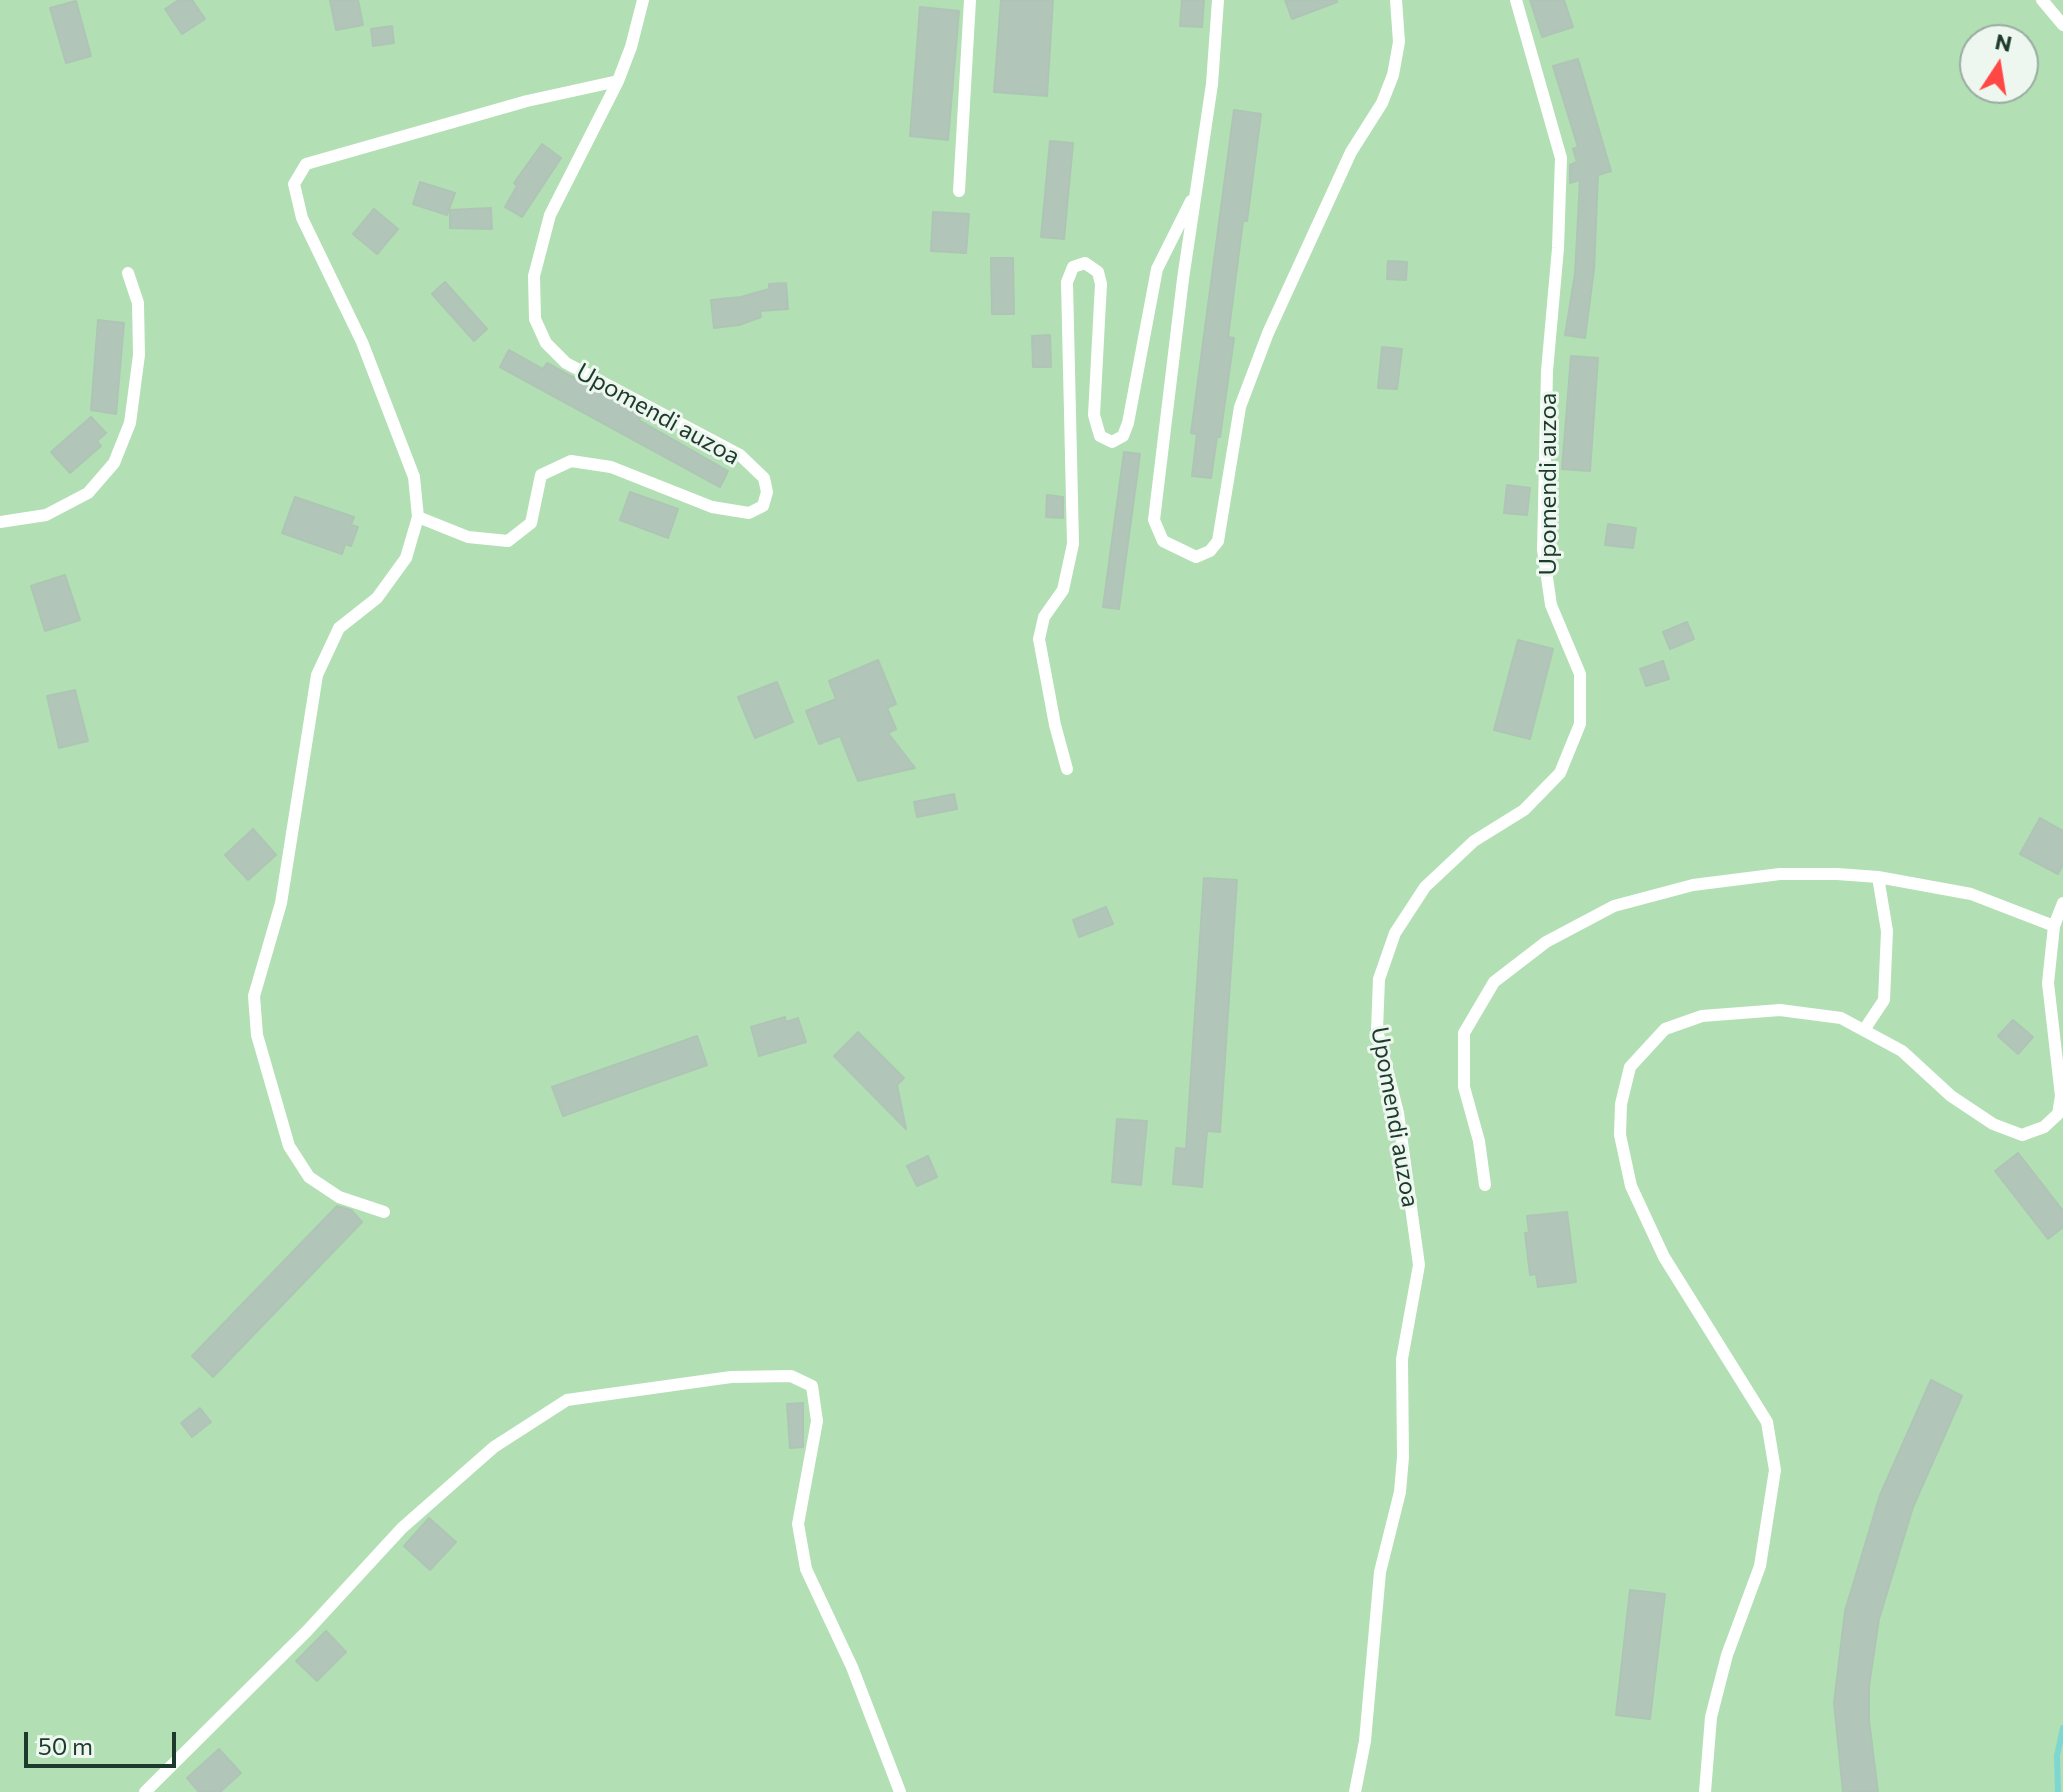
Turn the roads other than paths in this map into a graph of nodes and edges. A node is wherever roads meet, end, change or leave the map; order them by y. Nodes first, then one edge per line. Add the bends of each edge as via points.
1 (643, 0) edge
2 (970, 0) edge
3 (1218, 0) edge
4 (1396, 0) edge
5 (1516, 0) edge
6 (2042, 0) edge
7 (2063, 25) edge
8 (618, 81) junction
9 (959, 191) dead end
10 (1196, 191) junction
11 (128, 273) dead end
12 (418, 517) junction
13 (0, 522) edge
14 (1067, 769) dead end
15 (1878, 877) junction
16 (2063, 903) edge
17 (2054, 926) junction
18 (1864, 1030) junction
19 (1485, 1185) dead end
20 (384, 1212) dead end
21 (145, 1792) edge
22 (900, 1792) edge
23 (1355, 1792) edge
24 (1705, 1792) edge

1 - 8 lane, Upomendi auzoa
2 - 9 lane
3 - 10 lane
4 - 10 lane via 1399,42 1393,75 1351,152 1268,333 1240,407 1218,541 1196,557 1163,541 1154,520
5 - 23 lane, Upomendi auzoa via 1561,158 1547,371 1543,550 1551,605 1580,674 1580,724 1560,773 1524,810 1474,841 1425,887 1395,933 1379,979 1377,1030 1398,1113 1419,1265 1402,1359 1400,1492 1380,1572 1365,1741
6 - 7 lane
8 - 12 lane via 527,101 306,164 294,184 302,218 362,342 414,477
8 - 12 lane, Upomendi auzoa via 550,215 534,276 535,319 546,343 566,363 740,455 764,478 763,506 749,513 712,507 611,467 571,461 541,475 531,523 508,541 468,537
10 - 14 lane via 1157,269 1128,423 1123,436 1112,442 1100,436 1094,415 1098,272 1085,263 1073,267 1067,282 1073,544 1063,590 1044,617 1039,639
11 - 13 lane via 138,303 139,355 130,423 114,463 88,493 46,515
12 - 20 lane via 406,558 377,598 339,628 317,675 281,903 254,996 257,1035 289,1146 309,1177 339,1197
15 - 17 lane via 1971,894
15 - 18 lane via 1887,931 1884,1000
15 - 19 lane via 1780,874 1693,885 1614,906 1546,942 1494,982 1464,1033 1464,1087
16 - 17 lane
17 - 18 lane via 2048,983 2061,1096 2058,1114 2044,1127 2022,1135 1993,1124 1951,1096 1902,1051
18 - 24 lane via 1841,1018 1780,1010 1702,1016 1665,1029 1630,1067 1621,1104 1620,1135 1631,1186 1664,1257 1767,1422 1775,1470 1760,1566 1711,1717
21 - 22 lane via 402,1528 506,1439 567,1400 731,1377 791,1376 812,1386 817,1421 798,1524 806,1569 852,1667

